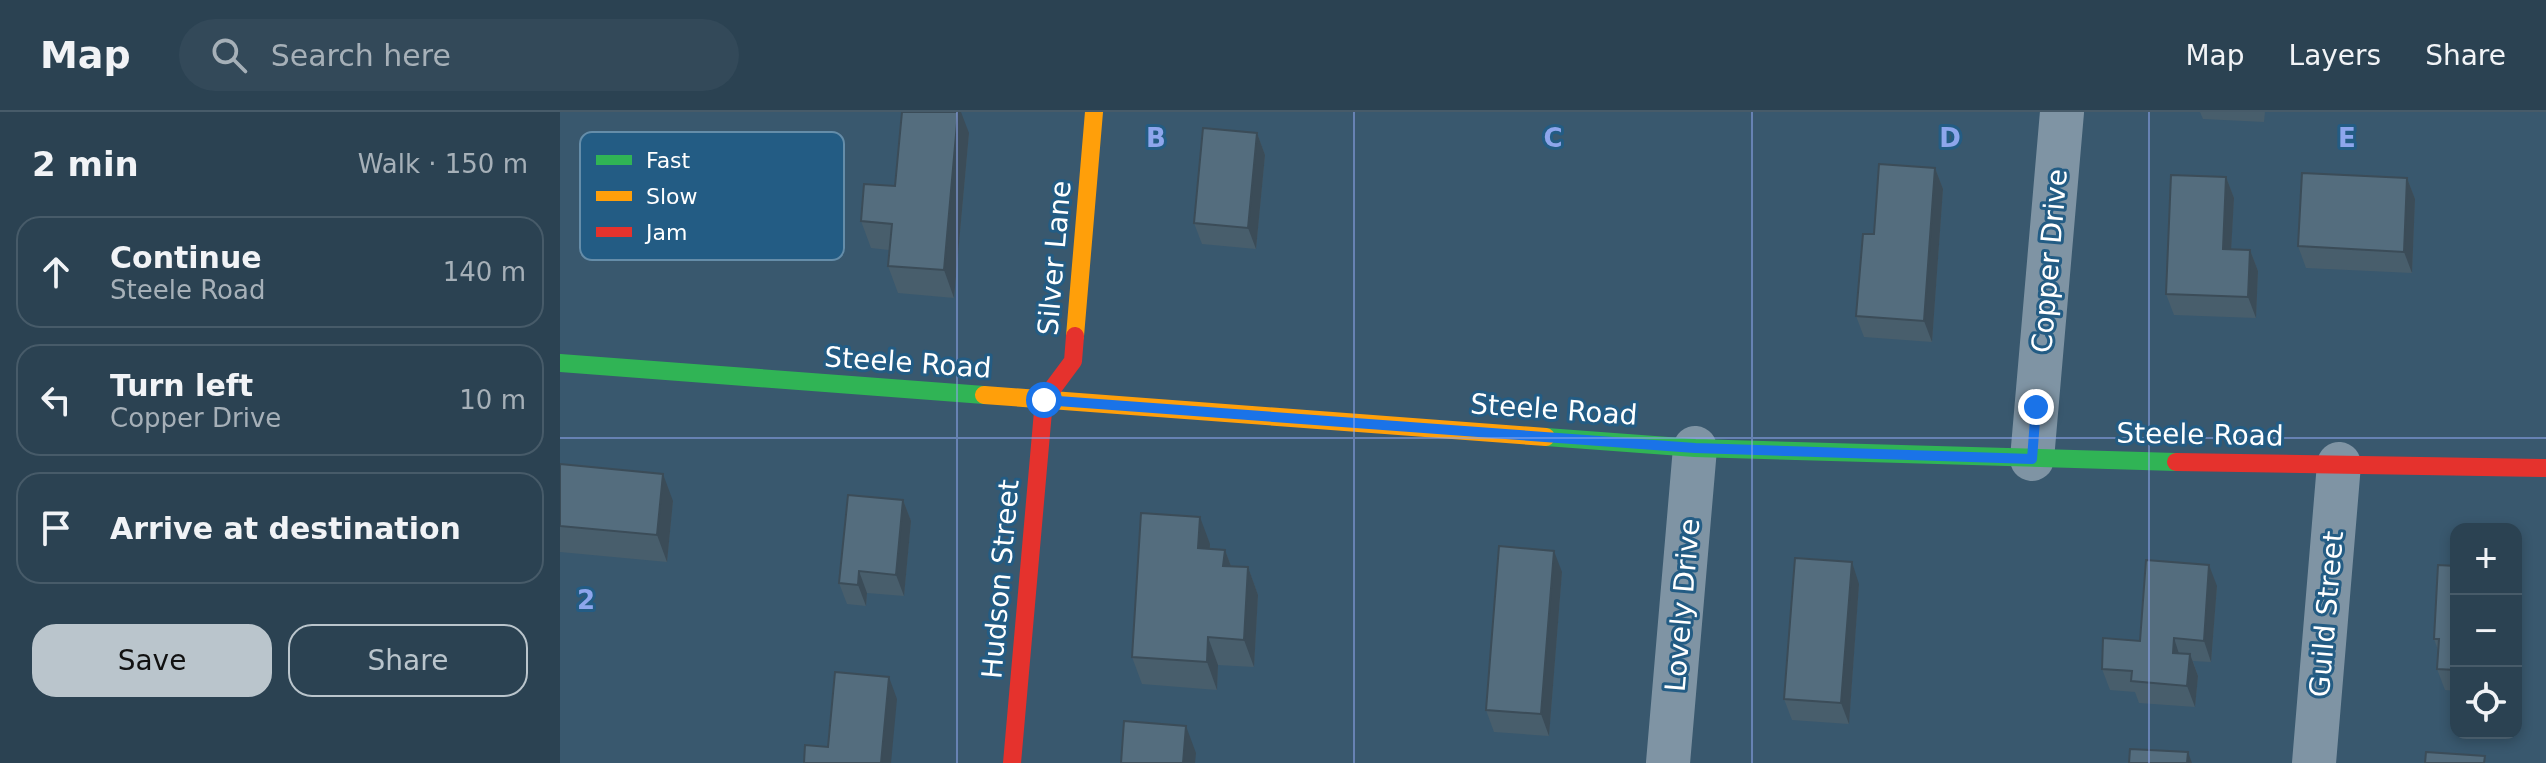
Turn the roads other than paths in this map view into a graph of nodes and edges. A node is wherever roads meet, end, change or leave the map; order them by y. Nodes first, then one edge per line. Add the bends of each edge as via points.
1 (1094, 112) edge
2 (2062, 112) edge
3 (560, 363) edge
4 (1044, 400) junction
5 (1695, 448) junction
6 (2032, 459) junction
7 (2339, 464) junction
8 (2546, 468) edge
9 (1012, 763) edge
10 (1668, 763) edge
11 (2314, 763) edge

1 - 4 street, Silver Lane via 1073,361
2 - 6 street, Copper Drive
3 - 4 street, Steele Road
4 - 5 street, Steele Road
4 - 9 street, Hudson Street
5 - 6 street, Steele Road
5 - 10 street, Lovely Drive
6 - 7 street, Steele Road
7 - 8 street, Steele Road
7 - 11 street, Guild Street

